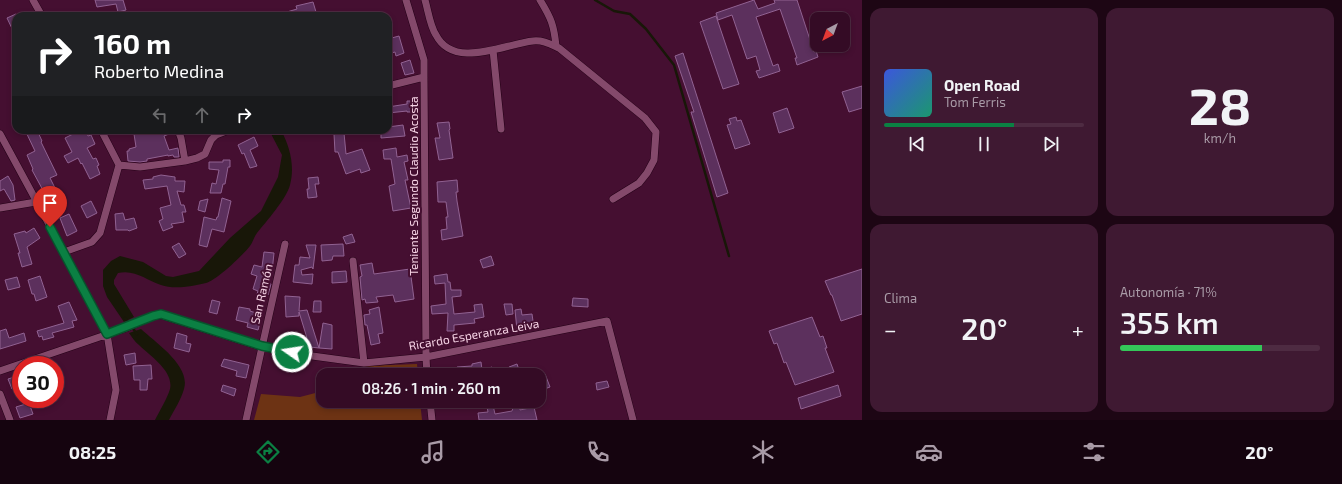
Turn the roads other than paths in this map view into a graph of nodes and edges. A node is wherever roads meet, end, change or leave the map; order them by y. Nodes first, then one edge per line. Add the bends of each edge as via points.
1 (33, 0) edge
2 (406, 0) edge
3 (425, 0) edge
4 (540, 0) edge
5 (40, 12) edge
6 (556, 46) junction
7 (493, 50) junction
8 (424, 77) junction
9 (392, 85) edge
10 (501, 129) dead end
11 (0, 134) edge
12 (103, 134) edge
13 (180, 134) edge
14 (219, 134) edge
15 (185, 161) junction
16 (119, 165) junction
17 (613, 199) dead end
18 (36, 202) junction
19 (0, 208) edge
20 (285, 244) dead end
21 (64, 252) junction
22 (353, 261) dead end
23 (107, 334) junction
24 (262, 346) junction
25 (426, 357) junction
26 (364, 363) junction
27 (427, 368) edge
28 (0, 371) edge
29 (0, 394) edge
30 (431, 408) edge
31 (10, 420) edge
32 (110, 420) edge
33 (246, 420) edge
34 (432, 420) edge
35 (632, 420) edge

1 - 5 street
2 - 8 street, Teniente Segundo Claudio Acosta via 424,60
3 - 7 street via 435,35 445,47 457,52 476,53
4 - 6 street via 554,28
6 - 7 street via 533,41
6 - 17 street via 645,118 656,132 654,160 647,173 639,183
7 - 10 street
8 - 9 street
8 - 25 street, Teniente Segundo Claudio Acosta
11 - 18 street
12 - 16 street
13 - 15 street
14 - 15 street via 211,140 205,154
15 - 16 street via 140,167
16 - 21 street via 100,233 92,242
18 - 19 street
18 - 21 street
20 - 24 street, San Ramón
21 - 23 street
22 - 26 street
23 - 24 street, Ricardo Esperanza Leiva via 161,314
23 - 28 street, Ricardo Esperanza Leiva
23 - 32 street via 116,390
24 - 26 street, Ricardo Esperanza Leiva
24 - 33 street, San Ramón
25 - 26 street, Ricardo Esperanza Leiva
25 - 27 street, Teniente Segundo Claudio Acosta
25 - 35 street, Ricardo Esperanza Leiva via 607,321
29 - 31 street
30 - 34 street

